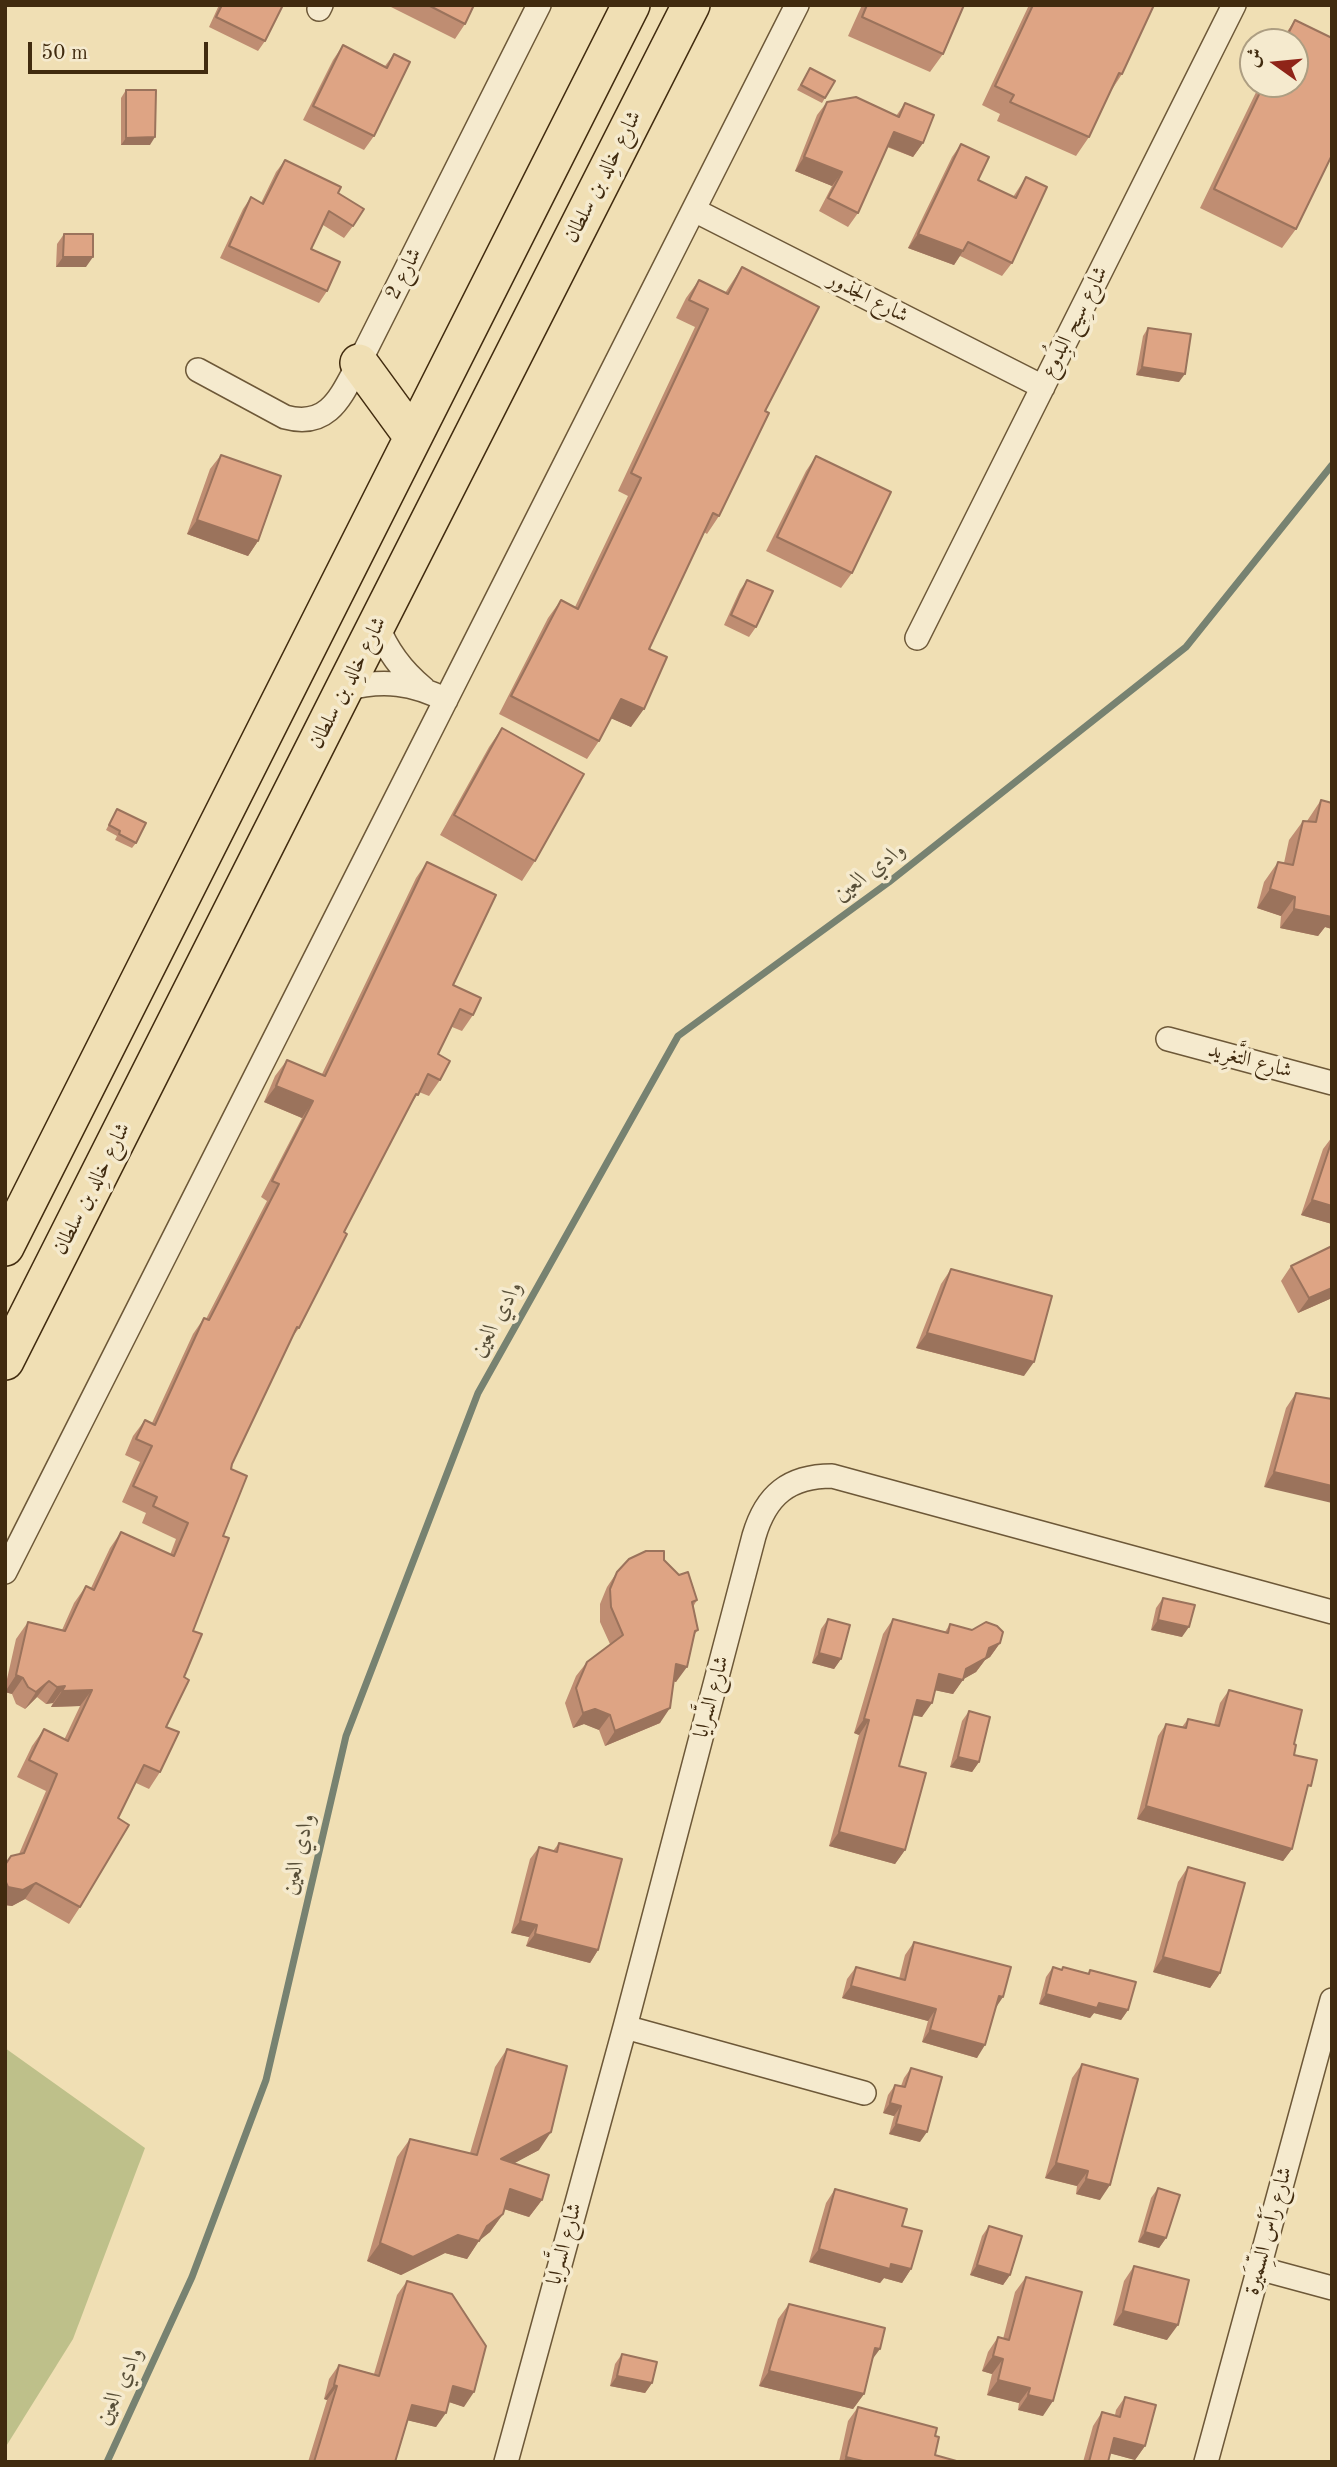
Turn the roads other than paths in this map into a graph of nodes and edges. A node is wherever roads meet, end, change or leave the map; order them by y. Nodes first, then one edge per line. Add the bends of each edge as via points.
1 (539, 5) edge
2 (631, 5) edge
3 (691, 5) edge
4 (797, 5) edge
5 (1234, 5) edge
6 (694, 210) junction
7 (359, 363) junction
8 (198, 370) dead end
9 (1043, 387) junction
10 (414, 438) junction
11 (377, 625) junction
12 (917, 638) dead end
13 (346, 689) junction
14 (426, 690) junction
15 (446, 700) junction
16 (1168, 1040) dead end
17 (1332, 1083) edge
18 (5, 1247) edge
19 (5, 1361) edge
20 (5, 1572) edge
21 (1332, 1612) edge
22 (1332, 2000) edge
23 (625, 2027) junction
24 (864, 2093) dead end
25 (1258, 2269) junction
26 (1332, 2288) edge
27 (506, 2462) edge
28 (1206, 2462) edge

1 - 7 street, شارع 2
2 - 10 main road
3 - 11 main road, شارع خالِد بن سلطان
4 - 6 street
5 - 9 street, شارع سِيح البِدُوع
6 - 9 street, شارع الجذور
6 - 15 street
7 - 8 street, شارع 2 via 335,404 306,420 285,417
7 - 10 main road
9 - 12 street, شارع سِيح البِدُوع
10 - 18 main road
11 - 13 main road, شارع خالِد بن سلطان
11 - 14 street via 401,668
13 - 14 street via 378,683
13 - 19 main road, شارع خالِد بن سلطان
14 - 15 street
15 - 20 street
16 - 17 street, شارع التَّغرِيد
21 - 23 street, شارع السَّرايا via 848,1479 816,1476 787,1486 766,1507 756,1529
22 - 25 street, شارع رَأس السِّمَيرة
23 - 24 street
23 - 27 street, شارع السَّرايا
25 - 26 street
25 - 28 street, شارع رَأس السِّمَيرة

